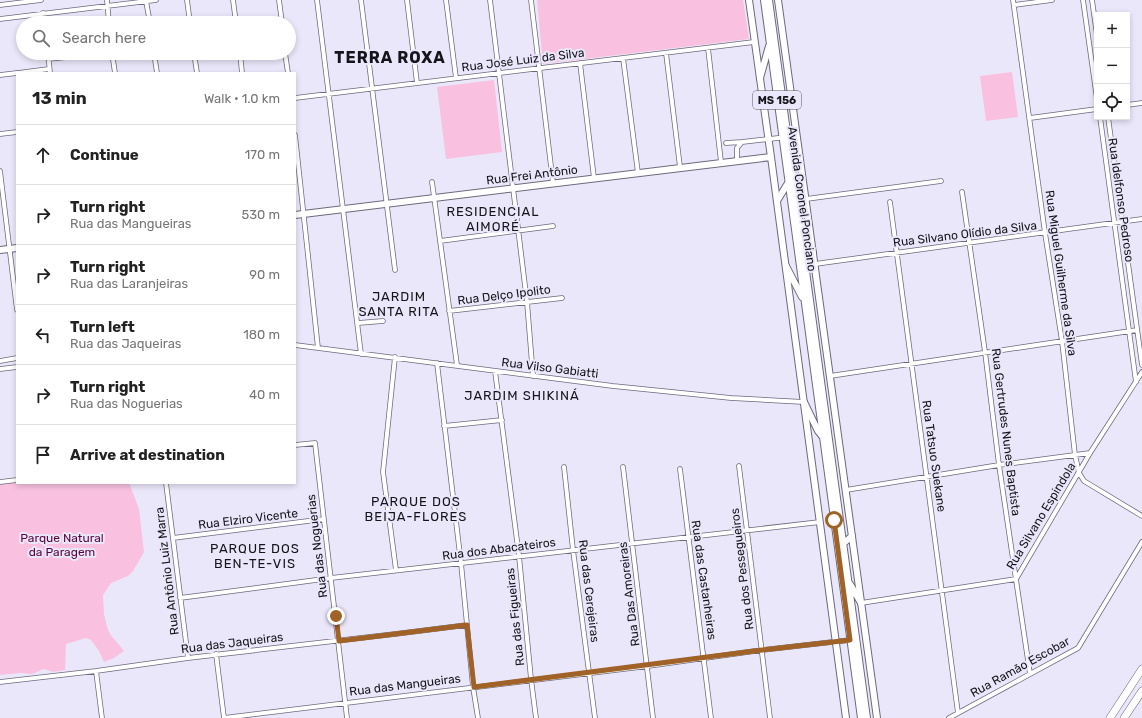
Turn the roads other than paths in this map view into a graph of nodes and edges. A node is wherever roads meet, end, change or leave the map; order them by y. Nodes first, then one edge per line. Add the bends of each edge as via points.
1 (41, 0) edge
2 (107, 0) edge
3 (156, 0) edge
4 (187, 0) edge
5 (233, 0) edge
6 (279, 0) edge
7 (317, 0) edge
8 (361, 0) edge
9 (407, 0) edge
10 (446, 0) edge
11 (490, 0) edge
12 (531, 0) edge
13 (749, 0) edge
14 (764, 0) edge
15 (769, 0) edge
16 (778, 0) edge
17 (1013, 0) edge
18 (1052, 0) edge
19 (1083, 0) edge
20 (1092, 0) edge
21 (146, 1) junction
22 (0, 5) edge
23 (1014, 5) junction
24 (108, 6) junction
25 (43, 13) junction
26 (1094, 14) edge
27 (22, 16) edge
28 (43, 16) edge
29 (109, 16) edge
30 (149, 16) edge
31 (189, 16) edge
32 (235, 16) edge
33 (281, 16) edge
34 (16, 17) edge
35 (0, 19) edge
36 (754, 42) junction
37 (770, 45) junction
38 (708, 48) junction
39 (666, 53) junction
40 (624, 58) junction
41 (48, 60) edge
42 (113, 60) edge
43 (155, 60) edge
44 (195, 60) edge
45 (241, 60) edge
46 (286, 60) edge
47 (580, 63) junction
48 (539, 68) junction
49 (50, 71) edge
50 (34, 72) edge
51 (115, 72) edge
52 (157, 72) edge
53 (197, 72) edge
54 (242, 72) edge
55 (288, 72) edge
56 (16, 73) edge
57 (499, 73) junction
58 (0, 75) edge
59 (456, 78) junction
60 (760, 78) junction
61 (417, 83) junction
62 (1095, 84) edge
63 (372, 88) junction
64 (329, 94) junction
65 (296, 98) edge
66 (1142, 103) edge
67 (1130, 105) edge
68 (1094, 109) edge
69 (1030, 118) junction
70 (1100, 120) edge
71 (1108, 120) edge
72 (16, 132) edge
73 (0, 134) edge
74 (797, 136) junction
75 (785, 138) junction
76 (769, 140) junction
77 (742, 142) junction
78 (726, 143) dead end
79 (296, 144) edge
80 (771, 156) junction
81 (788, 158) junction
82 (737, 160) junction
83 (722, 162) junction
84 (680, 168) junction
85 (0, 171) edge
86 (638, 173) junction
87 (594, 178) junction
88 (941, 181) dead end
89 (432, 182) dead end
90 (553, 183) junction
91 (788, 183) junction
92 (513, 188) junction
93 (962, 192) dead end
94 (434, 198) junction
95 (806, 199) junction
96 (777, 201) junction
97 (890, 202) dead end
98 (387, 204) junction
99 (343, 209) junction
100 (304, 214) junction
101 (798, 214) junction
102 (296, 215) edge
103 (1142, 219) edge
104 (1122, 222) junction
105 (1114, 223) junction
106 (553, 226) dead end
107 (518, 231) junction
108 (1045, 233) junction
109 (440, 241) junction
110 (970, 243) junction
111 (16, 248) edge
112 (10, 249) junction
113 (0, 250) edge
114 (813, 253) junction
115 (896, 253) junction
116 (815, 264) junction
117 (786, 266) junction
118 (395, 270) dead end
119 (562, 298) dead end
120 (16, 301) edge
121 (527, 302) junction
122 (805, 303) junction
123 (449, 311) junction
124 (383, 321) dead end
125 (358, 323) junction
126 (1137, 330) junction
127 (1129, 332) junction
128 (1062, 341) junction
129 (296, 345) edge
130 (318, 348) junction
131 (985, 353) junction
132 (361, 354) junction
133 (395, 357) junction
134 (16, 358) edge
135 (0, 361) edge
136 (437, 364) junction
137 (911, 364) junction
138 (1142, 364) edge
139 (457, 365) junction
140 (16, 367) edge
141 (0, 369) edge
142 (495, 371) junction
143 (1142, 372) edge
144 (533, 376) junction
145 (830, 376) junction
146 (1136, 382) junction
147 (804, 402) junction
148 (502, 420) junction
149 (444, 426) junction
150 (823, 437) junction
151 (296, 445) edge
152 (1090, 453) junction
153 (1075, 455) junction
154 (999, 465) junction
155 (739, 466) dead end
156 (564, 467) dead end
157 (623, 467) dead end
158 (680, 469) dead end
159 (1079, 473) junction
160 (926, 477) junction
161 (16, 480) edge
162 (0, 482) edge
163 (166, 484) edge
164 (846, 490) junction
165 (1142, 516) edge
166 (324, 519) junction
167 (820, 522) junction
168 (747, 530) junction
169 (852, 536) junction
170 (688, 537) junction
171 (173, 538) junction
172 (840, 542) junction
173 (1142, 542) edge
174 (633, 543) junction
175 (573, 550) junction
176 (519, 556) junction
177 (461, 563) junction
178 (396, 570) junction
179 (331, 578) junction
180 (1016, 579) junction
181 (848, 580) junction
182 (942, 591) junction
183 (180, 598) junction
184 (861, 603) junction
185 (467, 625) junction
186 (850, 640) junction
187 (339, 641) junction
188 (836, 642) junction
189 (762, 650) junction
190 (216, 654) junction
191 (188, 658) junction
192 (704, 658) junction
193 (648, 666) junction
194 (1142, 669) edge
195 (96, 671) junction
196 (590, 673) junction
197 (1030, 674) junction
198 (531, 679) junction
199 (0, 682) edge
200 (474, 687) junction
201 (1142, 690) edge
202 (345, 702) junction
203 (958, 713) junction
204 (102, 718) edge
205 (224, 718) edge
206 (347, 718) edge
207 (478, 718) edge
208 (536, 718) edge
209 (595, 718) edge
210 (653, 718) edge
211 (711, 718) edge
212 (770, 718) edge
213 (846, 718) edge
214 (861, 718) edge
215 (867, 718) edge
216 (877, 718) edge
217 (949, 718) edge
218 (1110, 718) edge
219 (1124, 718) edge

1 - 22 street
2 - 24 street
3 - 21 street
4 - 31 street
5 - 32 street
6 - 33 street
7 - 64 street
8 - 63 street
9 - 61 street
10 - 59 street
11 - 57 street
12 - 48 street
13 - 36 main road
14 - 37 main road, Avenida Coronel Ponciano / MS 156
15 - 75 main road
16 - 74 main road
17 - 23 street, Rua Miguel Guilherme da Silva
18 - 23 street
19 - 62 street
20 - 26 street
21 - 24 street
21 - 30 street
23 - 69 street, Rua Miguel Guilherme da Silva
24 - 25 street
24 - 29 street
25 - 27 street
25 - 28 street
34 - 35 street
36 - 38 street, Rua José Luiz da Silva
36 - 60 main road
37 - 60 main road
37 - 75 main road, Avenida Coronel Ponciano / MS 156
38 - 39 street, Rua José Luiz da Silva
38 - 83 street
39 - 40 street, Rua José Luiz da Silva
39 - 84 street
40 - 47 street, Rua José Luiz da Silva
40 - 86 street
41 - 49 street
42 - 51 street
43 - 52 street
44 - 53 street
45 - 54 street
46 - 55 street
47 - 48 street, Rua José Luiz da Silva
47 - 87 street
48 - 57 street, Rua José Luiz da Silva
48 - 90 street
49 - 50 street
56 - 58 street
57 - 59 street, Rua José Luiz da Silva
57 - 92 street
59 - 61 street, Rua José Luiz da Silva
60 - 76 main road
61 - 63 street, Rua José Luiz da Silva
63 - 64 street, Rua José Luiz da Silva
63 - 98 street
64 - 65 street, Rua José Luiz da Silva
64 - 99 street
66 - 67 street
68 - 69 street
69 - 108 street, Rua Miguel Guilherme da Silva
70 - 105 street, Rua Idelfonso Pedroso
71 - 104 street, Rua Idelfonso Pedroso
72 - 73 street
74 - 75 street
74 - 95 main road
75 - 76 street
75 - 81 main road, Avenida Coronel Ponciano / MS 156
76 - 77 street
76 - 80 main road
77 - 78 street
77 - 82 street via 737,148
79 - 100 street
80 - 82 main road, Rua Frei Antônio
80 - 96 main road
81 - 91 main road, Avenida Coronel Ponciano / MS 156
81 - 101 main road
82 - 83 main road, Rua Frei Antônio
83 - 84 main road, Rua Frei Antônio
84 - 86 main road, Rua Frei Antônio
85 - 112 street
86 - 87 main road, Rua Frei Antônio
87 - 90 main road, Rua Frei Antônio
88 - 95 street
89 - 94 street
90 - 92 main road, Rua Frei Antônio
91 - 96 main road
91 - 122 main road, Avenida Coronel Ponciano / MS 156
92 - 94 main road, Rua Frei Antônio
92 - 107 street
93 - 110 street, Rua Gertrudes Nunes Baptista
94 - 98 main road, Rua Frei Antônio
94 - 109 street
95 - 114 main road
96 - 117 main road
97 - 115 street, Rua Tatsuo Suekane
98 - 99 main road, Rua Frei Antônio
98 - 118 street
99 - 100 main road, Rua Frei Antônio
99 - 125 street
100 - 102 main road, Rua Frei Antônio
100 - 130 street
101 - 114 main road
101 - 172 main road, Avenida Coronel Ponciano via 836,492
103 - 104 street, Rua Silvano Olídio da Silva
104 - 105 street, Rua Silvano Olídio da Silva
104 - 126 street, Rua Idelfonso Pedroso
105 - 108 street, Rua Silvano Olídio da Silva
105 - 127 street, Rua Idelfonso Pedroso
106 - 107 street
107 - 109 street
107 - 121 street
108 - 110 street, Rua Silvano Olídio da Silva
108 - 128 street, Rua Miguel Guilherme da Silva
109 - 123 street
110 - 115 street, Rua Silvano Olídio da Silva
110 - 131 street, Rua Gertrudes Nunes Baptista
111 - 112 main road
112 - 113 main road
112 - 120 street
114 - 116 main road
115 - 116 street, Rua Silvano Olídio da Silva
115 - 137 street, Rua Tatsuo Suekane
116 - 145 main road
117 - 122 main road
117 - 147 main road
119 - 121 street, Rua Delço Ipolito
121 - 123 street, Rua Delço Ipolito
121 - 144 street
122 - 150 main road, Avenida Coronel Ponciano / MS 156
123 - 139 street
124 - 125 street
125 - 132 street
126 - 127 street
126 - 138 street, Rua Idelfonso Pedroso
127 - 128 street
127 - 146 street, Rua Idelfonso Pedroso
128 - 131 street
128 - 153 street, Rua Miguel Guilherme da Silva
129 - 130 street, Rua Vilso Gabiatti
130 - 132 street, Rua Vilso Gabiatti
131 - 137 street
131 - 154 street, Rua Gertrudes Nunes Baptista
132 - 133 street, Rua Vilso Gabiatti
133 - 136 street, Rua Vilso Gabiatti
133 - 178 street via 384,472
134 - 135 street
136 - 139 street, Rua Vilso Gabiatti
136 - 149 street
137 - 145 street
137 - 160 street, Rua Tatsuo Suekane
139 - 142 street, Rua Vilso Gabiatti
140 - 141 street
142 - 144 street, Rua Vilso Gabiatti
142 - 148 street, Rua das Figueiras
143 - 146 street, Rua Silvano Espindola
144 - 147 street, Rua Vilso Gabiatti via 731,398
145 - 164 main road
146 - 152 street, Rua Silvano Espindola
147 - 150 main road
147 - 167 main road
148 - 149 street
148 - 176 street, Rua das Figueiras
149 - 177 street
150 - 172 main road, Avenida Coronel Ponciano
151 - 166 street, Rua das Noguerias via 315,443
152 - 153 street
152 - 159 street, Rua Silvano Espindola
153 - 154 street
153 - 159 street, Rua Miguel Guilherme da Silva
154 - 160 street
154 - 180 street, Rua Gertrudes Nunes Baptista
155 - 168 street, Rua dos Pessegueiros
156 - 175 street, Rua das Cerejeiras
157 - 174 street, Rua Das Amoreiras
158 - 170 street, Rua das Castanheiras
159 - 165 street via 1084,480
159 - 180 street, Rua Silvano Espindola
160 - 164 street
160 - 182 street, Rua Tatsuo Suekane
161 - 162 street
163 - 171 street, Rua Antônio Luiz Marra
164 - 169 main road
166 - 171 street, Rua Elziro Vicente
166 - 179 street, Rua das Noguerias
167 - 168 street, Rua dos Abacateiros
167 - 188 main road
168 - 170 street, Rua dos Abacateiros
168 - 189 street, Rua dos Pessegueiros
169 - 172 main road
169 - 184 main road
170 - 174 street, Rua dos Abacateiros
170 - 192 street, Rua das Castanheiras
171 - 183 street, Rua Antônio Luiz Marra
172 - 181 main road
172 - 186 main road
173 - 197 street, Rua Ramão Escobar via 1078,648
174 - 175 street, Rua dos Abacateiros
174 - 193 street, Rua Das Amoreiras
175 - 176 street, Rua dos Abacateiros
175 - 196 street, Rua das Cerejeiras
176 - 177 street, Rua dos Abacateiros
176 - 198 street, Rua das Figueiras
177 - 178 street, Rua dos Abacateiros
177 - 185 street
178 - 179 street, Rua dos Abacateiros
179 - 183 street, Rua dos Abacateiros
179 - 187 street, Rua das Noguerias
180 - 182 street, Rua Silvano Espindola
180 - 197 street, Rua Gertrudes Nunes Baptista
181 - 184 main road
181 - 215 main road
182 - 184 street, Rua Silvano Espindola
182 - 203 street, Rua Tatsuo Suekane
183 - 191 street, Rua Antônio Luiz Marra
184 - 216 main road
185 - 187 street, Rua das Jaqueiras
185 - 200 street
186 - 188 street, Rua das Mangueiras
186 - 214 main road
187 - 190 street, Rua das Jaqueiras
187 - 202 street, Rua das Noguerias
188 - 189 street, Rua das Mangueiras
188 - 213 main road
189 - 192 street, Rua das Mangueiras
189 - 212 street, Rua dos Pessegueiros
190 - 191 street, Rua das Jaqueiras
190 - 205 street
191 - 195 street, Rua das Jaqueiras
192 - 193 street, Rua das Mangueiras
192 - 211 street, Rua das Castanheiras
193 - 196 street, Rua das Mangueiras
193 - 210 street, Rua Das Amoreiras
194 - 218 highway
195 - 199 street, Rua das Jaqueiras
195 - 204 street
196 - 198 street, Rua das Mangueiras
196 - 209 street, Rua das Cerejeiras
197 - 203 street, Rua Ramão Escobar
198 - 200 street, Rua das Mangueiras
198 - 208 street, Rua das Figueiras
200 - 202 street, Rua das Mangueiras
200 - 207 street
201 - 219 highway
202 - 205 street, Rua das Mangueiras
202 - 206 street, Rua das Noguerias
203 - 217 street, Rua Ramão Escobar

